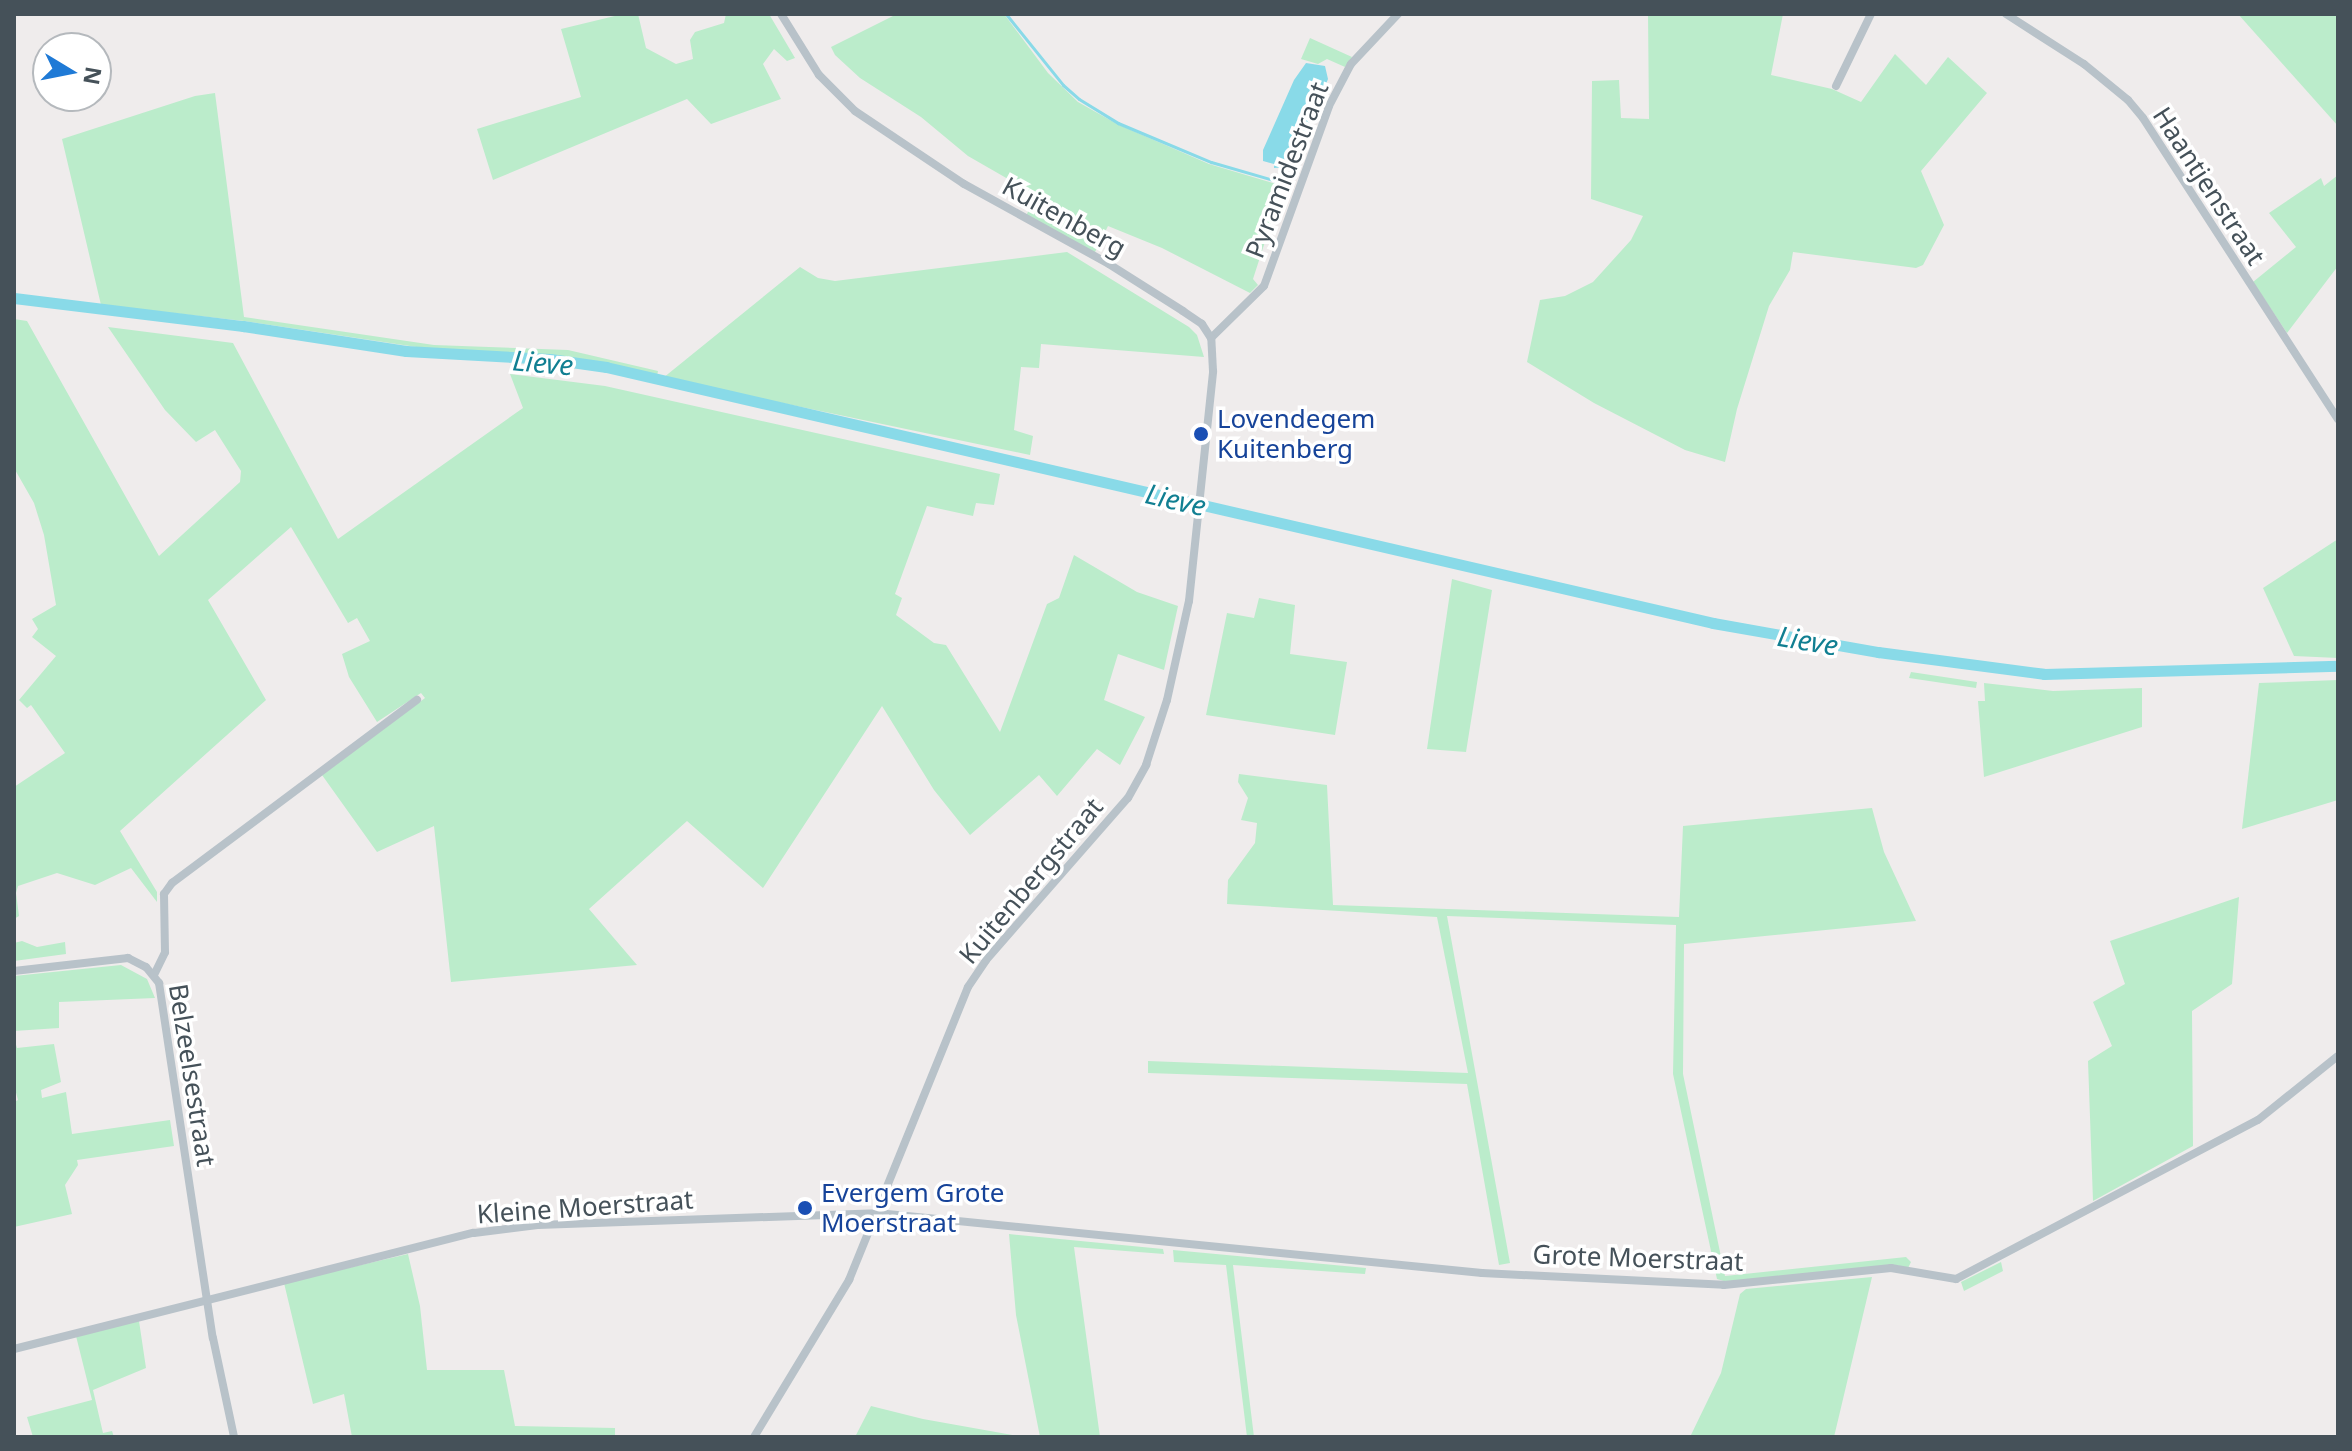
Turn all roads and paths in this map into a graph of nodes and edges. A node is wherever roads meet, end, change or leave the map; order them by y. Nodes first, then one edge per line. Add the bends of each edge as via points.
1 (781, 14) edge
2 (1871, 14) edge
3 (2006, 14) edge
4 (1395, 15) edge
5 (1836, 86) dead end
6 (1211, 338) junction
7 (2338, 419) edge
8 (417, 700) dead end
9 (14, 971) edge
10 (154, 975) junction
11 (2338, 1056) edge
12 (877, 1213) junction
13 (207, 1298) junction
14 (14, 1349) edge
15 (234, 1437) edge
16 (754, 1437) edge

1 - 6 street, Kuitenberg via 819,75 871,124 1183,311
2 - 5 street
3 - 7 street, Haantjenstraat via 2084,64 2143,118
4 - 6 street, Pyramidestraat via 1351,64 1329,106 1264,286
6 - 12 street, Kuitenbergstraat via 1213,371 1189,601 1159,727 1140,779 968,987
8 - 10 street, Belzeelsestraat via 172,883 164,894 165,952
9 - 10 street via 119,958
10 - 13 street, Belzeelsestraat via 162,993
11 - 12 street, Grote Moerstraat via 2258,1120 1956,1279 1891,1268 1724,1285 1482,1273
12 - 13 street, Kleine Moerstraat via 538,1225 474,1233
12 - 16 street, Kuitenbergstraat via 835,1307
13 - 14 street, Kleine Moerstraat
13 - 15 street, Belzeelsestraat

